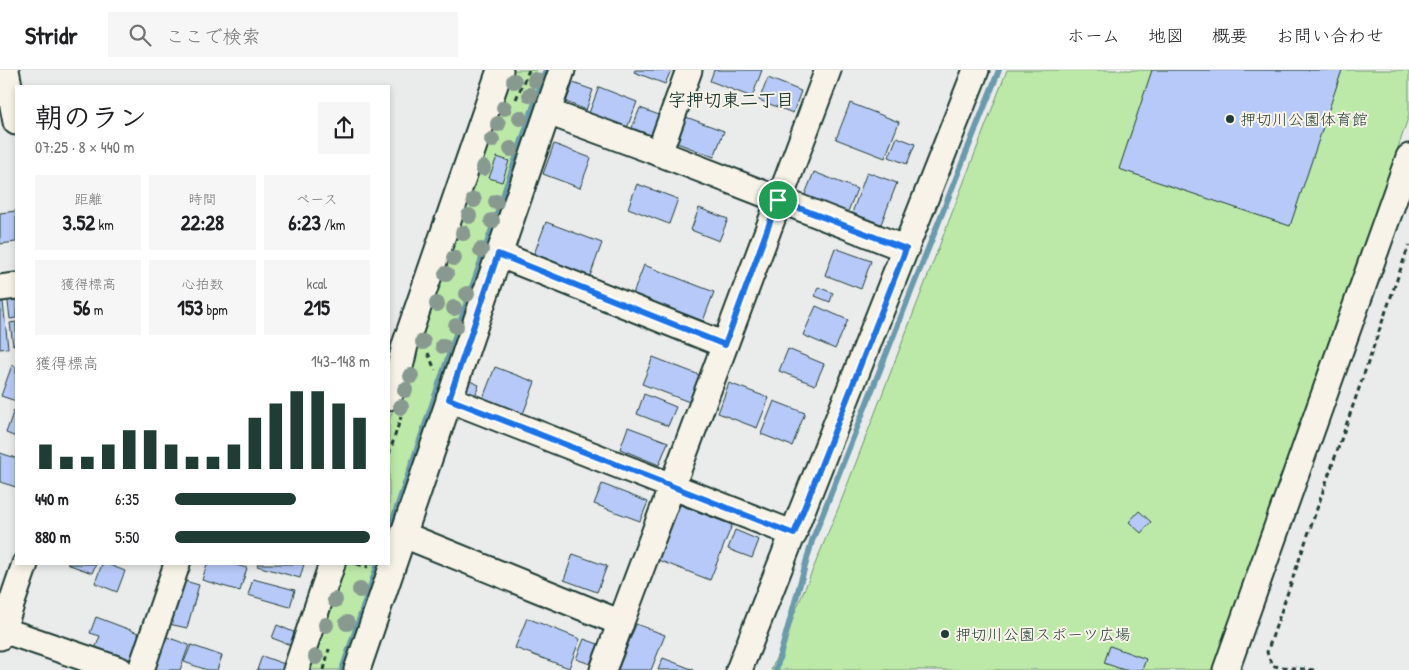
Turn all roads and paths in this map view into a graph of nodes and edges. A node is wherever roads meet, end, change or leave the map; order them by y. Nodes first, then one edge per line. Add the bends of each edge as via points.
1 (6, 70) edge
2 (500, 70) edge
3 (562, 70) edge
4 (689, 70) edge
5 (828, 70) edge
6 (976, 70) edge
7 (548, 112) junction
8 (15, 117) edge
9 (658, 153) junction
10 (1409, 157) edge
11 (778, 200) junction
12 (1409, 245) edge
13 (906, 249) junction
14 (498, 254) junction
15 (15, 286) edge
16 (0, 288) edge
17 (397, 345) edge
18 (725, 345) junction
19 (390, 394) edge
20 (449, 399) junction
21 (672, 487) junction
22 (794, 534) junction
23 (404, 535) junction
24 (25, 565) edge
25 (177, 565) edge
26 (332, 565) edge
27 (360, 565) edge
28 (372, 565) edge
29 (621, 623) junction
30 (1, 632) edge
31 (120, 670) edge
32 (141, 670) edge
33 (296, 670) edge
34 (358, 670) edge
35 (603, 670) edge
36 (739, 670) edge
37 (1226, 670) edge
38 (1314, 670) edge

1 - 8 street
2 - 17 street
3 - 7 street
4 - 9 street
5 - 11 street
6 - 13 street
7 - 9 street
7 - 14 street
9 - 11 street
10 - 37 street
11 - 13 street
11 - 18 street
12 - 38 path via 1267,652 1272,666
13 - 22 street
14 - 18 street
14 - 20 street
15 - 16 street
17 - 19 street via 401,363
18 - 21 street
20 - 21 street
20 - 23 street
21 - 22 street
21 - 29 street
22 - 36 street
23 - 29 street
23 - 34 street
24 - 30 street
25 - 32 street
26 - 33 street
27 - 28 path via 370,568
29 - 35 street
30 - 31 street

